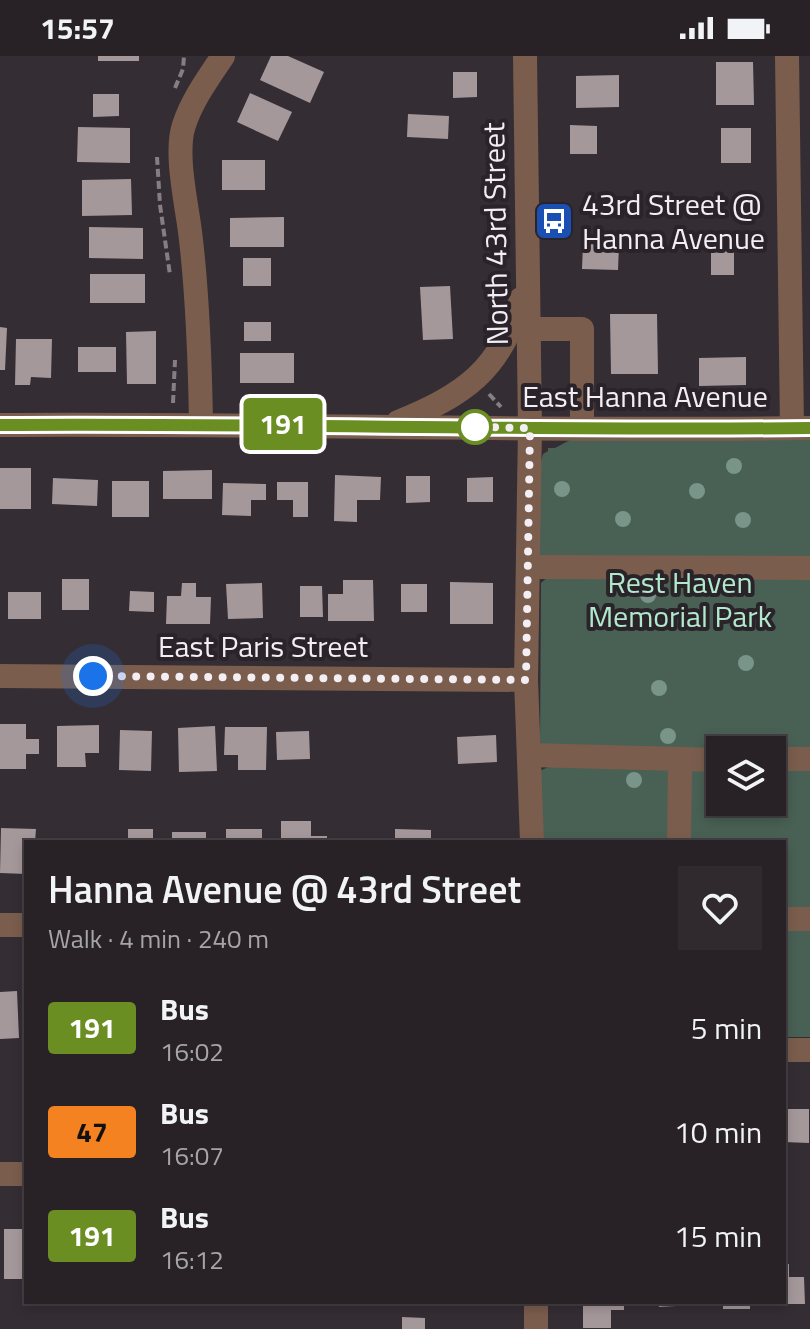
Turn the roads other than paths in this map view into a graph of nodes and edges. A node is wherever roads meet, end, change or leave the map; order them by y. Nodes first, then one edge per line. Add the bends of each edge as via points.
1 (525, 56) edge
2 (787, 56) edge
3 (214, 61) edge
4 (528, 273) junction
5 (528, 329) junction
6 (201, 423) junction
7 (0, 425) edge
8 (390, 426) junction
9 (530, 428) junction
10 (582, 428) junction
11 (801, 428) edge
12 (528, 567) junction
13 (810, 568) edge
14 (0, 676) edge
15 (526, 680) junction
16 (529, 755) junction
17 (786, 759) edge
18 (810, 759) edge
19 (680, 760) junction
20 (706, 760) edge
21 (532, 840) edge
22 (679, 840) edge
23 (786, 919) edge
24 (810, 919) edge
25 (0, 925) edge
26 (24, 925) edge
27 (786, 1050) edge
28 (810, 1050) edge
29 (0, 1174) edge
30 (24, 1174) edge
31 (536, 1304) edge
32 (536, 1329) edge

1 - 4 street, North 43rd Street
2 - 11 street
3 - 6 street via 183,127 182,178 198,313
4 - 5 street, North 43rd Street
4 - 8 street via 514,322 494,361 435,407
5 - 9 street, North 43rd Street
5 - 10 street via 582,329
6 - 7 street, East Hanna Avenue
6 - 8 street, East Hanna Avenue
8 - 9 street, East Hanna Avenue
9 - 10 street, East Hanna Avenue
9 - 12 street, North 43rd Street
10 - 11 street, East Hanna Avenue
12 - 13 street
12 - 15 street, North 43rd Street
14 - 15 street, East Paris Street
15 - 16 street, North 43rd Street
16 - 19 street
16 - 21 street, North 43rd Street
17 - 18 street
19 - 20 street
19 - 22 street
23 - 24 street
25 - 26 street
27 - 28 street
29 - 30 street
31 - 32 street

